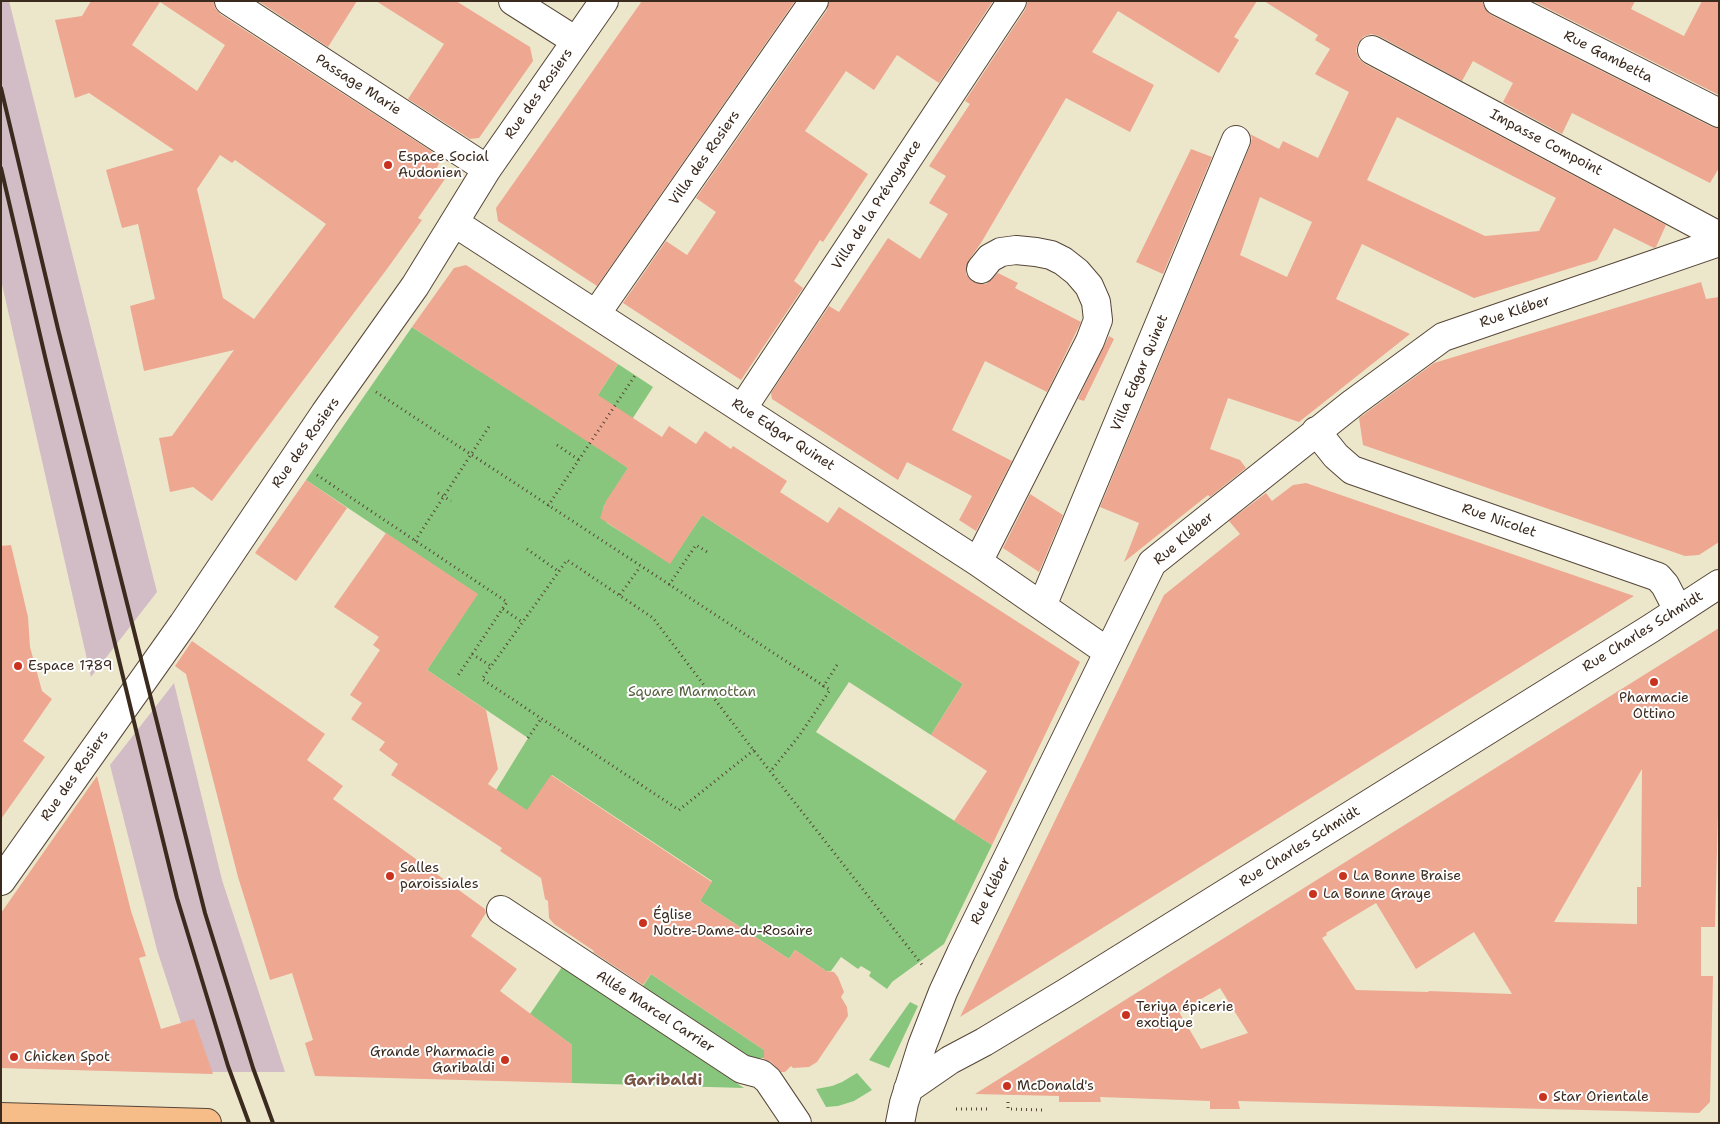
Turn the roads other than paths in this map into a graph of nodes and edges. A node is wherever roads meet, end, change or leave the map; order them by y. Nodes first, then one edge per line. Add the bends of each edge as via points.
1 (229, 1) edge
2 (514, 1) edge
3 (604, 1) edge
4 (814, 1) edge
5 (1012, 1) edge
6 (1498, 1) edge
7 (576, 41) junction
8 (1372, 50) dead end
9 (1719, 113) edge
10 (1236, 140) dead end
11 (487, 169) junction
12 (455, 223) junction
13 (1719, 236) edge
14 (1719, 242) edge
15 (981, 269) dead end
16 (596, 314) junction
17 (742, 409) junction
18 (1316, 431) junction
19 (978, 562) junction
20 (1719, 584) edge
21 (1042, 606) junction
22 (1678, 610) junction
23 (1108, 652) junction
24 (6, 867) edge
25 (501, 910) dead end
26 (908, 1089) junction
27 (1, 1117) edge
28 (107, 1121) edge
29 (207, 1123) edge
30 (797, 1123) edge
31 (900, 1123) edge

1 - 11 street, Passage Marie
2 - 7 street
3 - 7 street, Rue des Rosiers
4 - 16 street, Villa des Rosiers
5 - 17 street, Villa de la Prévoyance
6 - 9 street, Rue Gambetta
7 - 11 street, Rue des Rosiers
8 - 13 street, Impasse Compoint
10 - 21 street, Villa Edgar Quinet
11 - 12 street, Rue des Rosiers
12 - 16 street, Rue Edgar Quinet
12 - 24 street, Rue des Rosiers via 183,624
14 - 18 street, Rue Kléber via 1443,337
15 - 19 street via 990,258 1001,252 1016,250 1051,255 1077,272 1089,286 1096,302 1098,320
16 - 17 street, Rue Edgar Quinet
17 - 19 street, Rue Edgar Quinet
18 - 22 street, Rue Nicolet via 1352,470 1658,577
18 - 23 street, Rue Kléber via 1152,563
19 - 21 street, Rue Edgar Quinet
20 - 22 street, Rue Charles Schmidt
21 - 23 street, Rue Edgar Quinet
22 - 26 street, Rue Charles Schmidt
23 - 26 street, Rue Kléber via 943,992
25 - 30 street, Allée Marcel Carrier via 742,1069 761,1074
26 - 31 street
27 - 28 main road
28 - 29 main road

